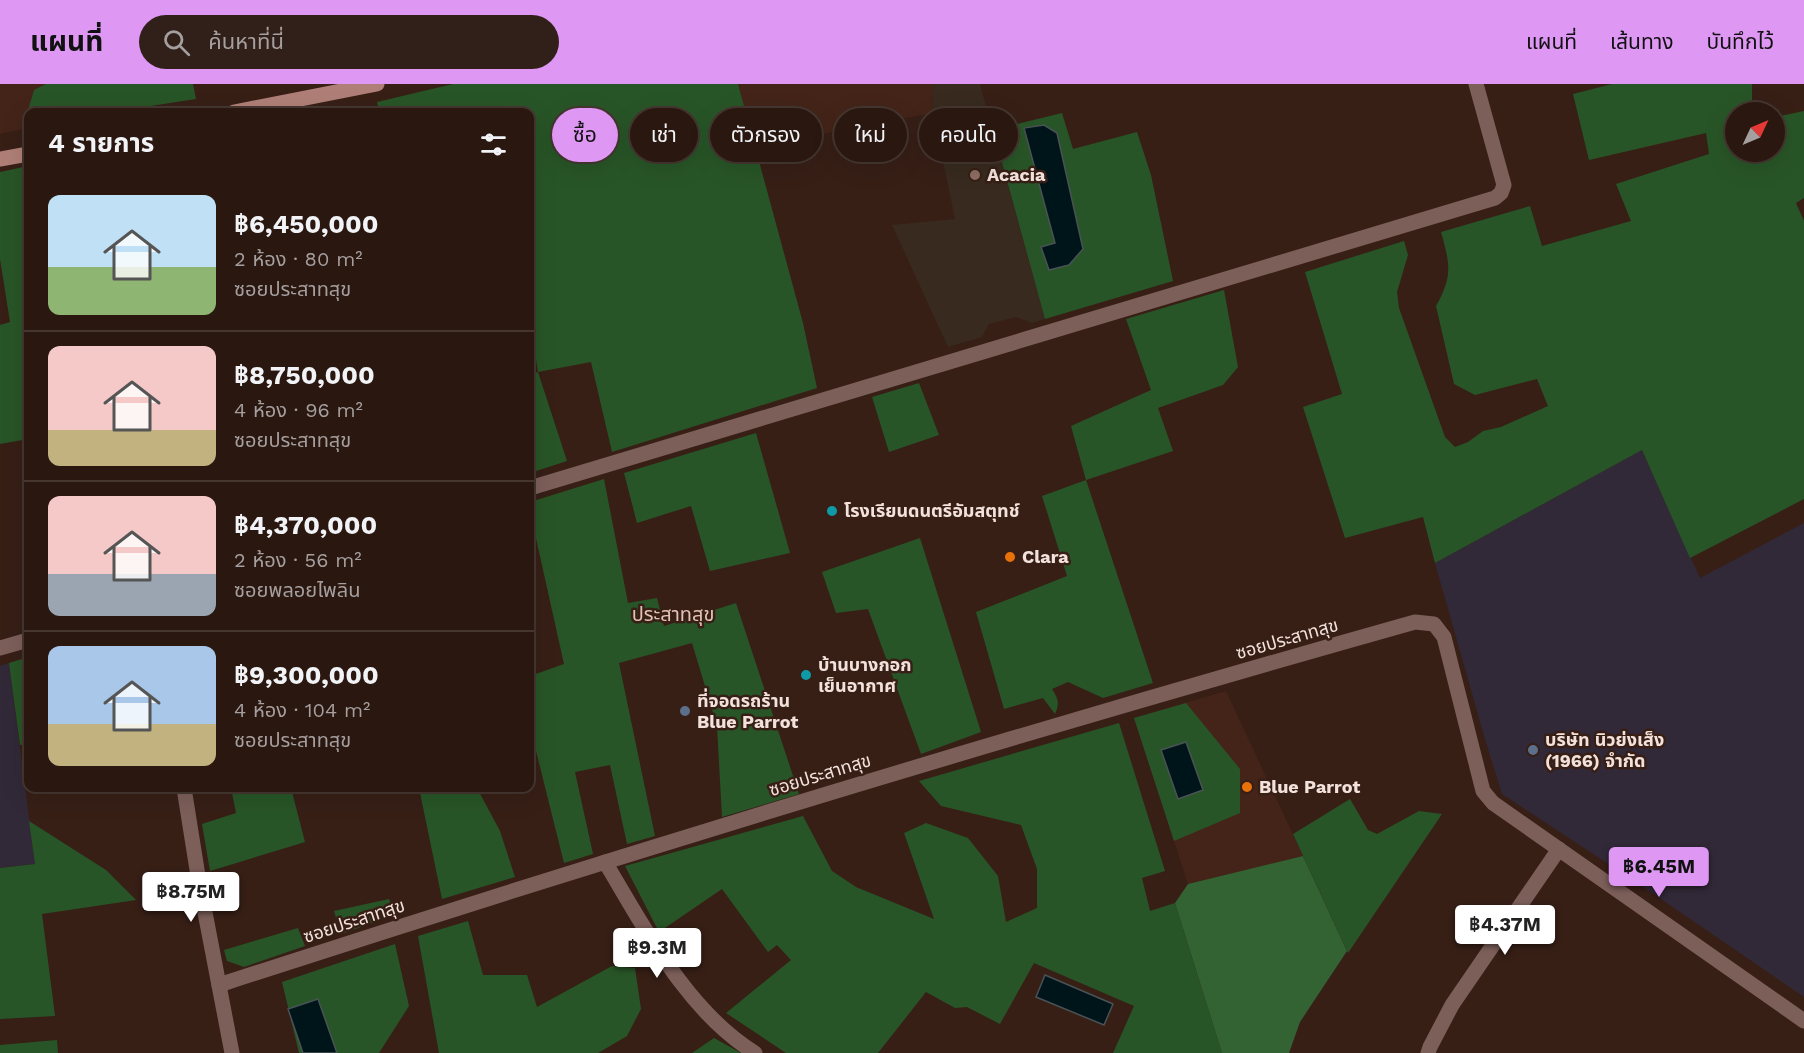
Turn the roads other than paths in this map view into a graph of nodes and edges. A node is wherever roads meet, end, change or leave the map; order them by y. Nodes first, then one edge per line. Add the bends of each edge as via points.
1 (377, 84) edge
2 (1476, 84) edge
3 (254, 108) edge
4 (24, 154) edge
5 (0, 159) edge
6 (534, 487) edge
7 (24, 641) edge
8 (0, 648) edge
9 (185, 792) edge
10 (1559, 849) junction
11 (605, 862) junction
12 (219, 985) junction
13 (1804, 1021) edge
14 (232, 1053) edge
15 (755, 1053) edge
16 (1428, 1053) edge

1 - 3 street
2 - 6 street via 1504,185 1495,198
4 - 5 street
7 - 8 street
9 - 12 street
10 - 11 street, ซอยประสาทสุข via 1493,803 1484,791 1444,638 1434,624 1415,622 948,757
10 - 13 street, ซอยประสาทสุข
10 - 16 street via 1452,1005
11 - 12 street, ซอยประสาทสุข
11 - 15 street via 668,966 712,1018
12 - 14 street

